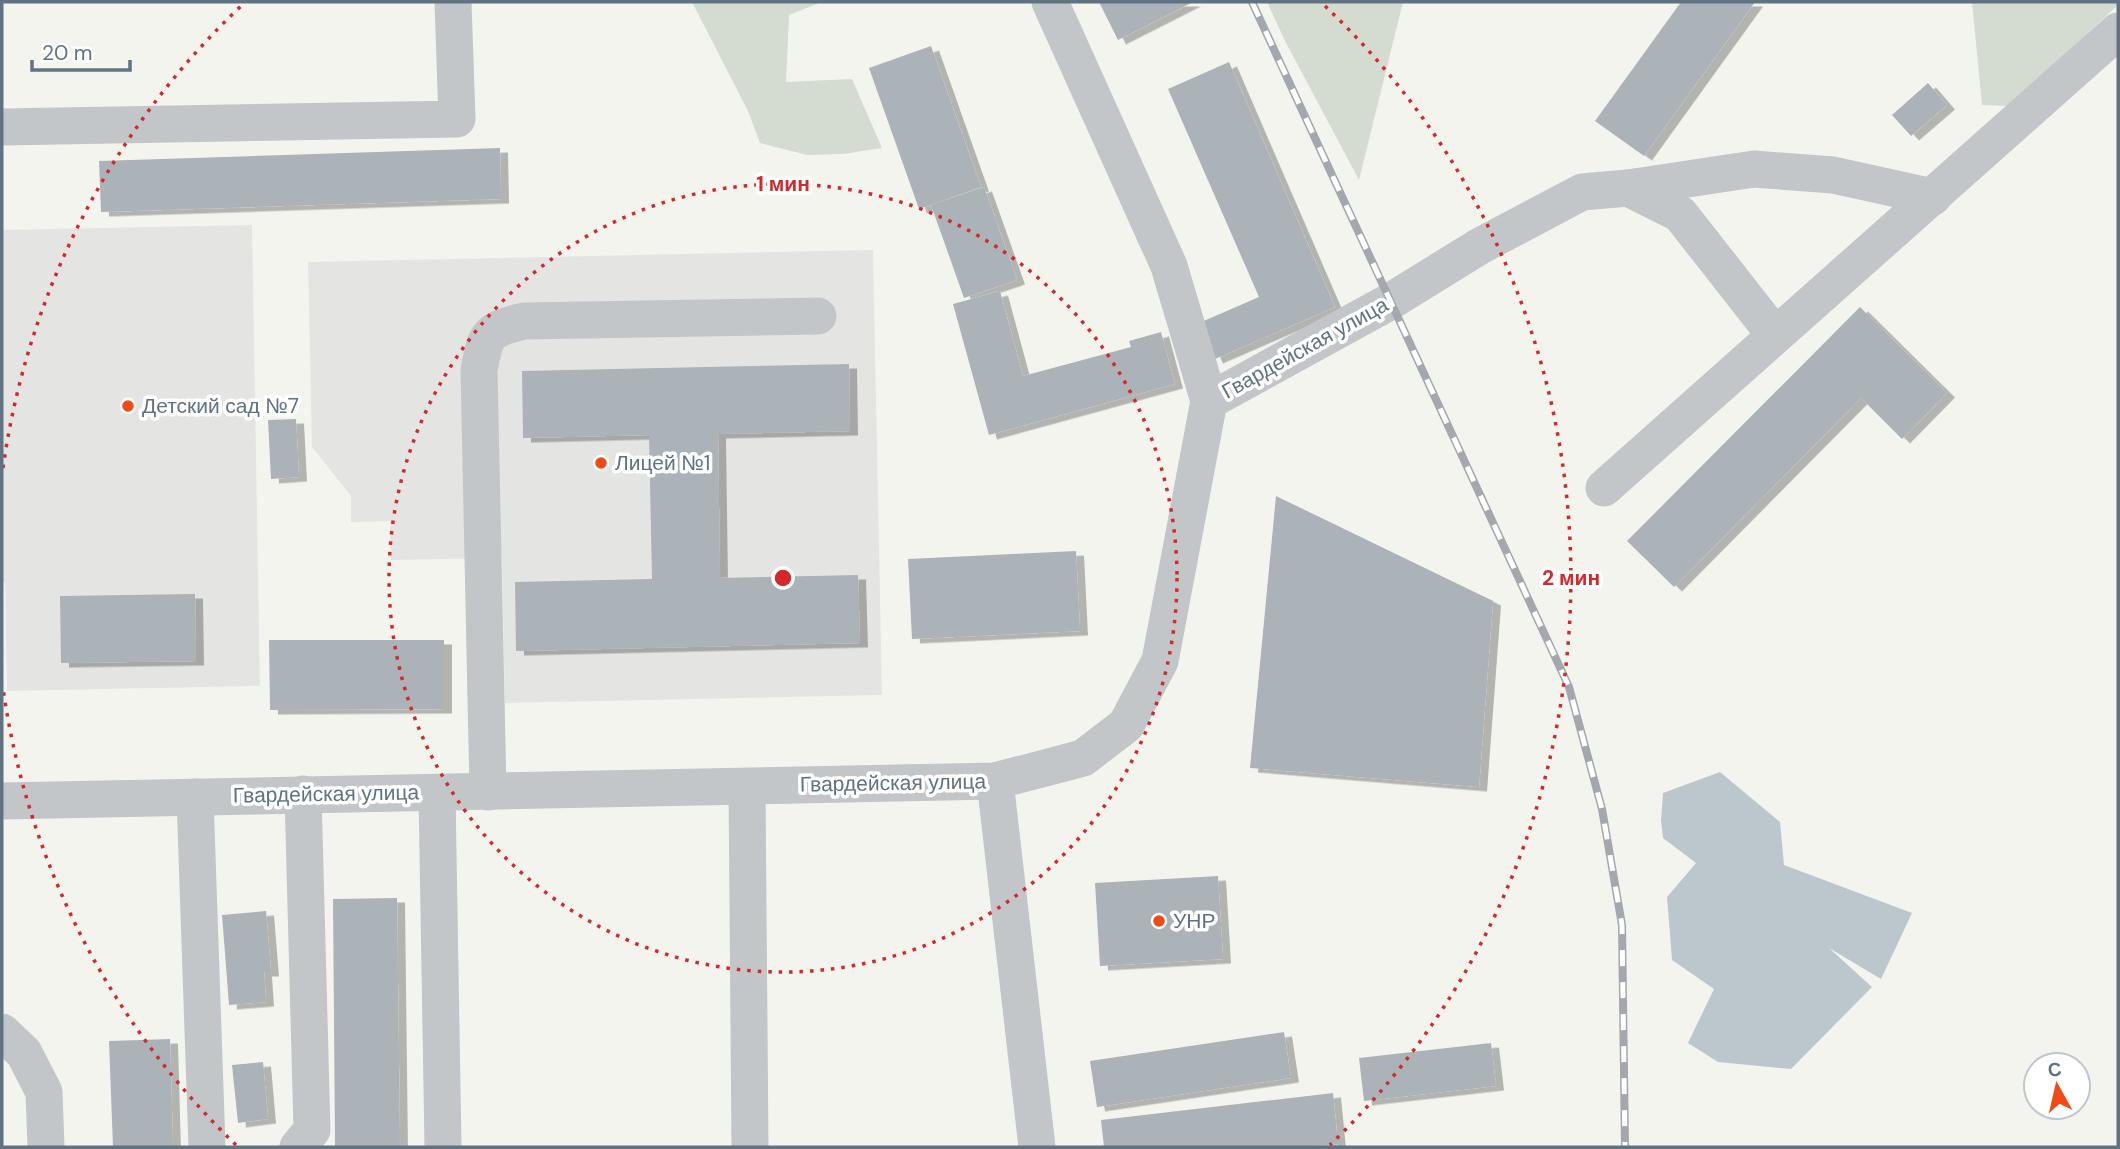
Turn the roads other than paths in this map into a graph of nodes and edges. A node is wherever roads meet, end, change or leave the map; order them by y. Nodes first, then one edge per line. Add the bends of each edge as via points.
1 (453, 2) edge
2 (1050, 2) edge
3 (2118, 31) edge
4 (2, 127) edge
5 (1628, 188) junction
6 (1933, 197) junction
7 (818, 316) dead end
8 (1775, 335) junction
9 (1209, 401) junction
10 (1604, 488) dead end
11 (995, 781) junction
12 (747, 787) junction
13 (488, 792) junction
14 (437, 793) junction
15 (303, 794) junction
16 (3, 797) edge
17 (195, 797) junction
18 (2, 1032) edge
19 (46, 1147) edge
20 (207, 1147) edge
21 (298, 1147) edge
22 (443, 1147) edge
23 (750, 1147) edge
24 (1037, 1147) edge

1 - 4 street via 457,119
2 - 9 street via 1169,266
3 - 6 street
5 - 6 street, Гвардейская улица via 1754,169 1833,175
5 - 8 street via 1679,215
5 - 9 street, Гвардейская улица via 1582,192
6 - 8 street
7 - 13 street via 524,321 499,327 485,342 479,370
8 - 10 street
9 - 11 street, Гвардейская улица via 1160,661 1126,725 1083,758
11 - 12 street, Гвардейская улица
11 - 24 street
12 - 13 street, Гвардейская улица
12 - 23 street
13 - 14 street, Гвардейская улица
14 - 15 street, Гвардейская улица
14 - 22 street
15 - 17 street, Гвардейская улица
15 - 21 street via 312,1130
16 - 17 street, Гвардейская улица
17 - 20 street
18 - 19 street via 24,1053 44,1092

